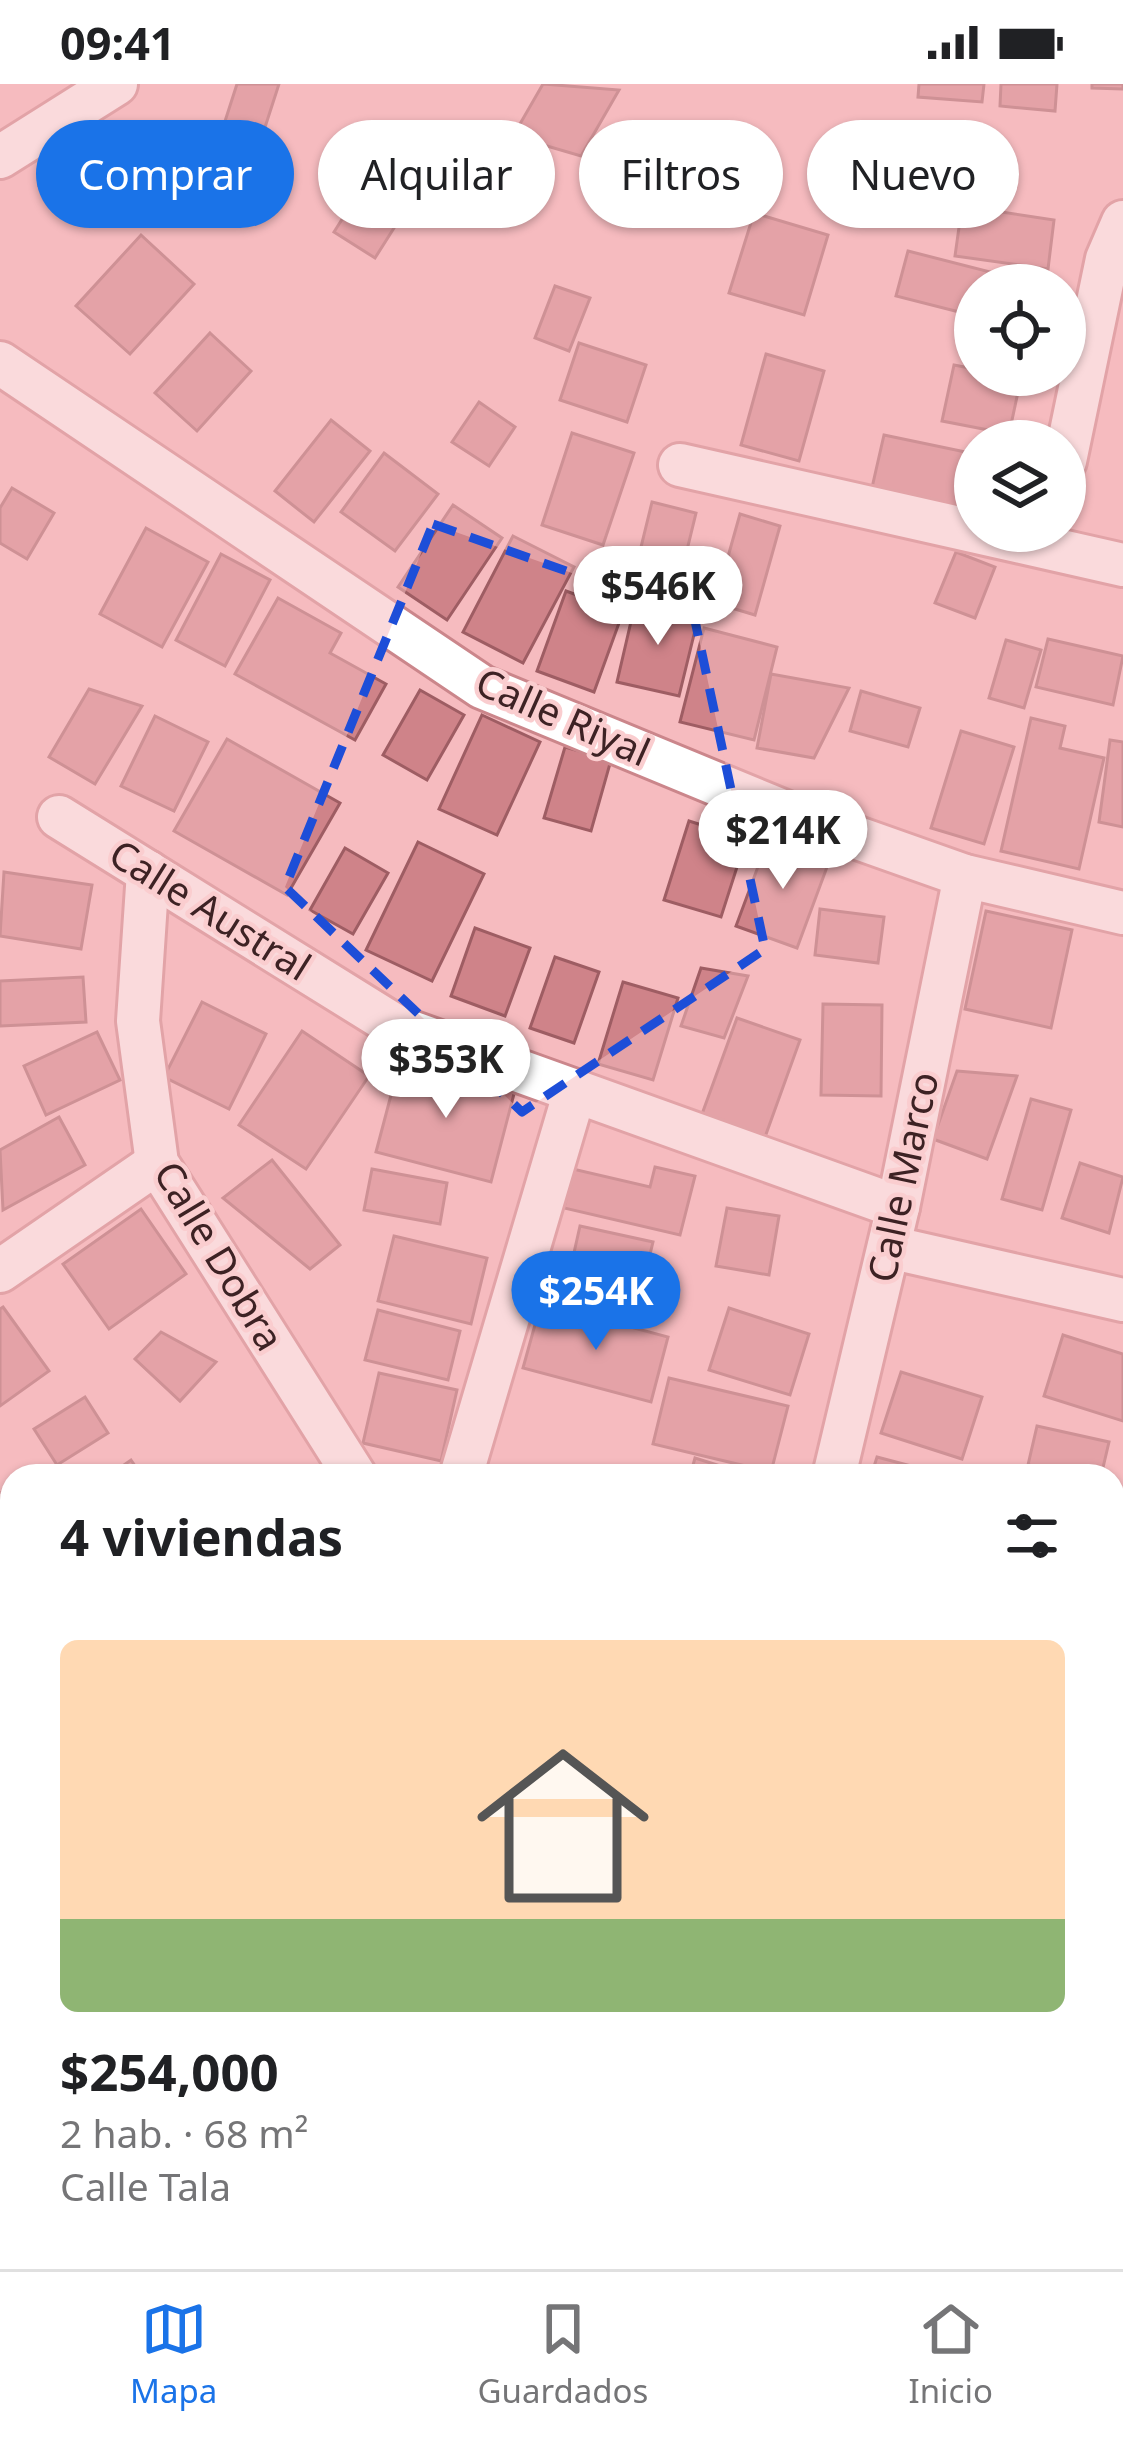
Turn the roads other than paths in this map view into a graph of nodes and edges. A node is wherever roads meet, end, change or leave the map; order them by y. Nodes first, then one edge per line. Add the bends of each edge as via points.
1 (116, 84) edge
2 (0, 157) edge
3 (1123, 221) edge
4 (0, 363) edge
5 (1074, 420) edge
6 (680, 465) dead end
7 (954, 520) edge
8 (1086, 552) edge
9 (1123, 565) edge
10 (59, 817) dead end
11 (148, 872) junction
12 (965, 876) junction
13 (1123, 913) edge
14 (575, 1091) junction
15 (157, 1163) junction
16 (894, 1227) junction
17 (0, 1270) edge
18 (1123, 1300) edge
19 (347, 1464) edge
20 (465, 1464) edge
21 (837, 1464) edge

1 - 2 street
3 - 5 street
4 - 12 street, Calle Riyal via 482,687 787,813
6 - 7 street
8 - 9 street
10 - 11 street, Calle Austral
11 - 14 street, Calle Austral via 397,1027
11 - 15 street, Calle Dobra via 138,1021
12 - 13 street, Calle Riyal
12 - 16 street, Calle Marco
14 - 16 street, Calle Austral
14 - 20 street
15 - 17 street
15 - 19 street, Calle Dobra
16 - 18 street, Calle Austral
16 - 21 street, Calle Marco

